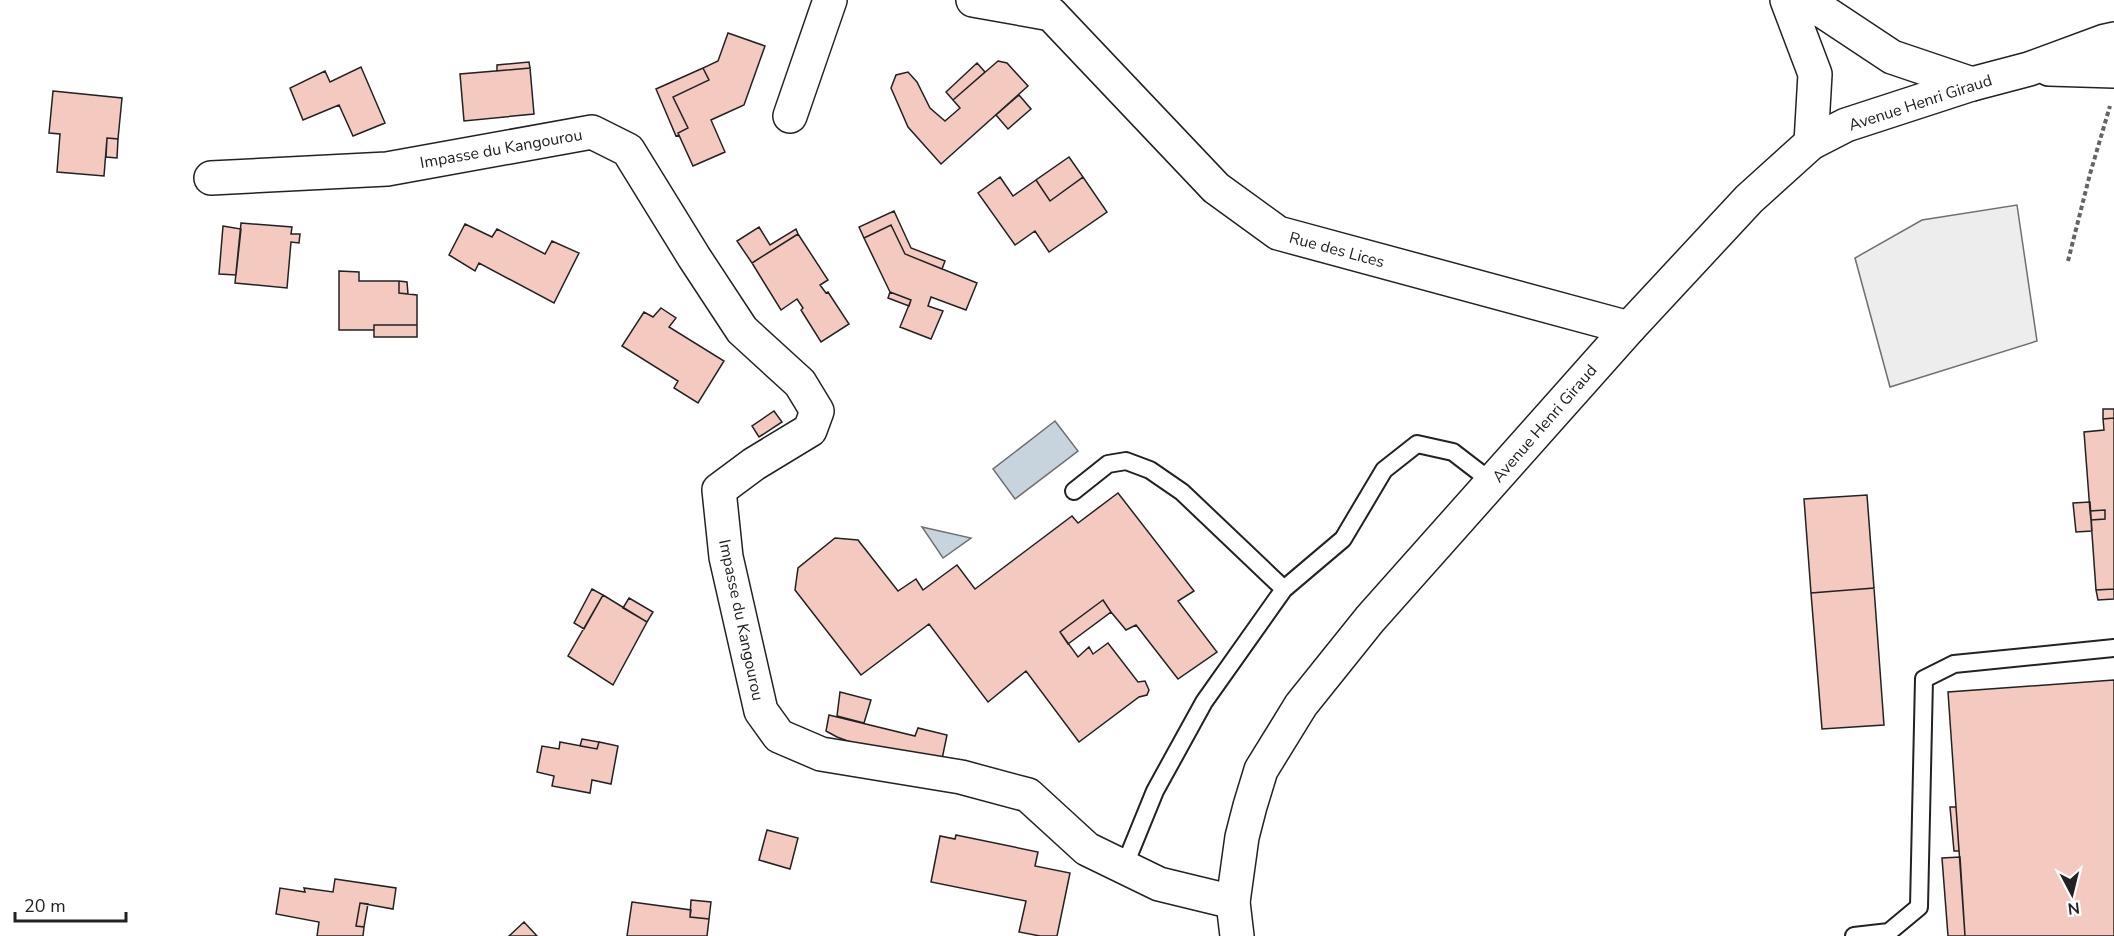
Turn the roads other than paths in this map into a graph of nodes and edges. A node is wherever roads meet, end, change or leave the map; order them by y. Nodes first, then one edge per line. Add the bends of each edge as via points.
1 (830, 0) edge
2 (973, 0) edge
3 (1787, 0) edge
4 (1806, 0) edge
5 (1029, 5) edge
6 (2114, 39) edge
7 (2029, 69) junction
8 (1972, 84) junction
9 (2112, 86) edge
10 (790, 116) dead end
11 (1811, 143) junction
12 (212, 178) dead end
13 (1629, 328) junction
14 (1492, 482) junction
15 (1074, 492) dead end
16 (1284, 589) junction
17 (2114, 648) edge
18 (1124, 867) junction
19 (1233, 902) junction
20 (1238, 936) edge
21 (1854, 936) edge

1 - 10 street
2 - 5 street, Rue des Lices
3 - 11 street via 1815,74
4 - 8 street via 1892,57
5 - 13 street, Rue des Lices via 1051,14 1216,188 1278,233
6 - 7 street, Avenue Henri Giraud
7 - 8 street, Avenue Henri Giraud
7 - 9 street, Avenue Henri Giraud
8 - 11 street, Avenue Henri Giraud via 1846,125
11 - 13 street, Avenue Henri Giraud via 1749,199
12 - 18 street, Impasse du Kangourou via 387,169 592,132 628,150 742,330 800,383 817,411 810,430 718,490 726,557 761,711 779,736 821,754 961,777 1028,795 1087,849
13 - 14 street, Avenue Henri Giraud
14 - 16 lane via 1453,452 1417,444 1384,470 1343,538
14 - 19 street, Avenue Henri Giraud via 1370,619 1301,705 1261,770 1242,837
15 - 16 lane via 1108,464 1126,461 1150,470 1182,492
16 - 18 lane via 1204,702 1155,791
17 - 21 lane via 1954,664 1924,679 1918,907 1889,932
18 - 19 street, Impasse du Kangourou via 1159,884
19 - 20 street, Avenue Henri Giraud

